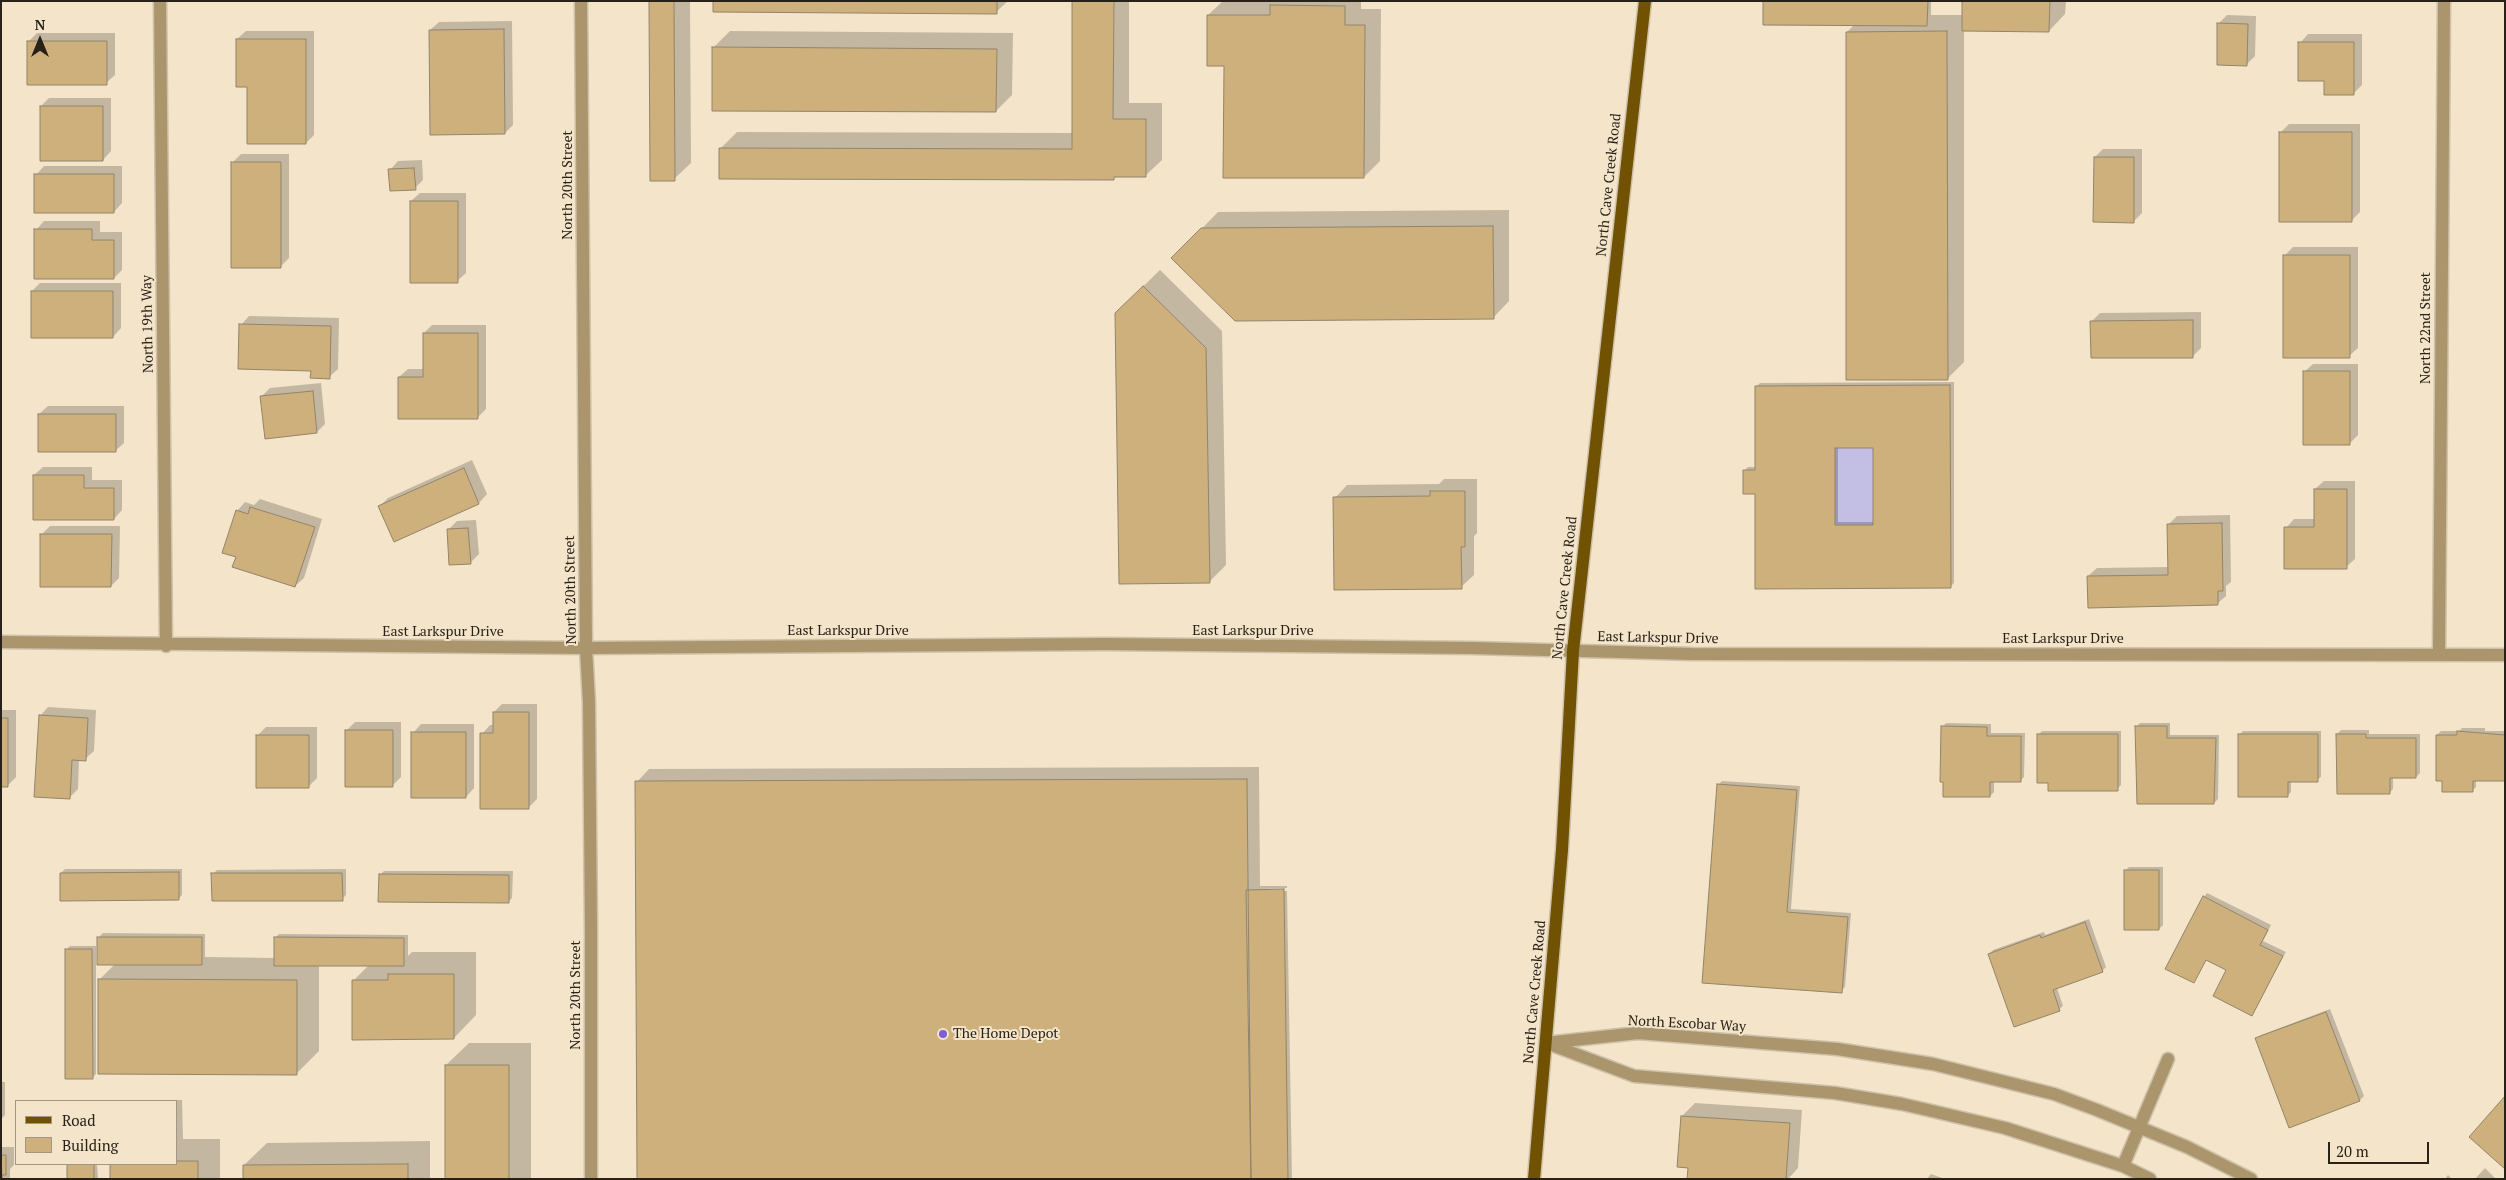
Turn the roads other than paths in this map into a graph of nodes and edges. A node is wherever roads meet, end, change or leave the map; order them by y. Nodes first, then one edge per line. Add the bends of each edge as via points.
1 (160, 1) edge
2 (581, 1) edge
3 (1645, 1) edge
4 (2444, 1) edge
5 (1, 642) edge
6 (166, 646) junction
7 (586, 648) junction
8 (1573, 651) junction
9 (2439, 655) junction
10 (2505, 655) edge
11 (1546, 1043) junction
12 (2168, 1059) dead end
13 (2140, 1126) junction
14 (2123, 1166) junction
15 (591, 1179) edge
16 (1534, 1179) edge
17 (2150, 1179) edge
18 (2251, 1179) edge

1 - 6 street, North 19th Way
2 - 7 street, North 20th Street
3 - 8 main road, North Cave Creek Road
4 - 9 street, North 22nd Street
5 - 6 street, East Larkspur Drive
6 - 7 street, East Larkspur Drive
7 - 8 street, East Larkspur Drive via 1106,644
7 - 15 street, North 20th Street via 591,898
8 - 9 street, East Larkspur Drive
8 - 11 main road, North Cave Creek Road via 1562,850
9 - 10 street, East Larkspur Drive
11 - 13 street, North Escobar Way via 1638,1033 1837,1049 1990,1077 2054,1094
11 - 14 street via 1634,1076 1828,1092 1902,1104 2005,1128
11 - 16 main road, North Cave Creek Road
12 - 13 street
13 - 14 street
13 - 18 street, North Escobar Way
14 - 17 street

